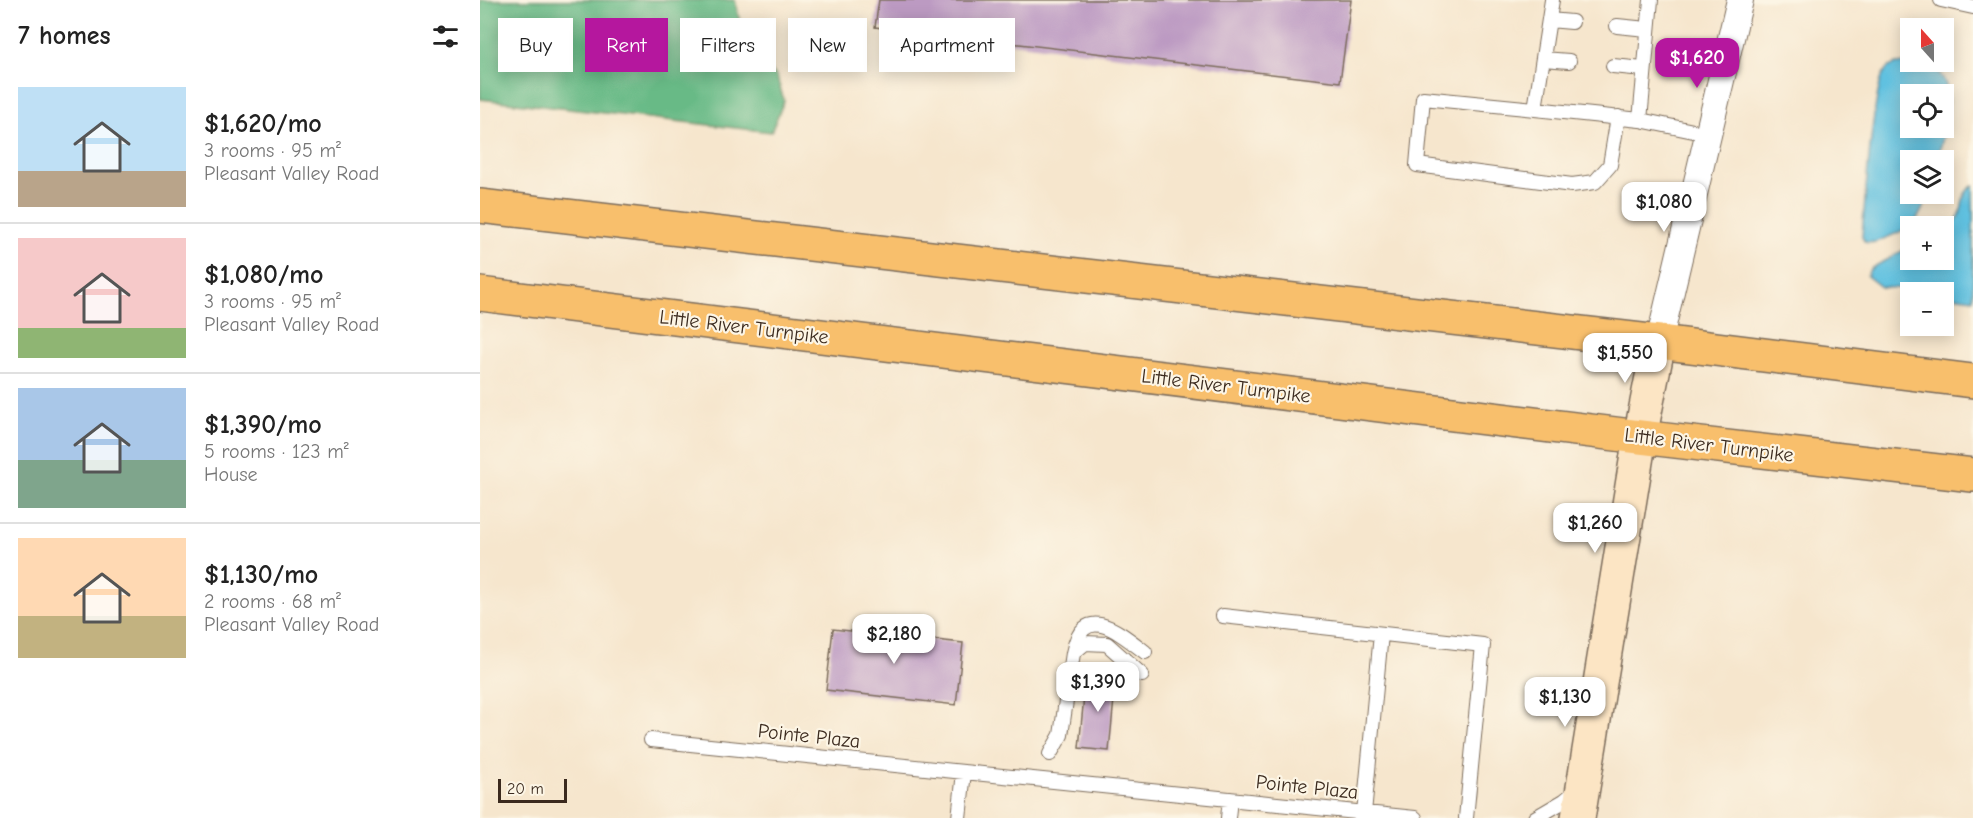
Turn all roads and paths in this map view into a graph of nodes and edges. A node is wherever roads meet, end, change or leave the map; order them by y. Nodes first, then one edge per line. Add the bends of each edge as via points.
1 (1552, 0) edge
2 (1651, 0) edge
3 (1740, 0) edge
4 (1941, 0) edge
5 (1973, 8) edge
6 (1549, 20) junction
7 (1572, 22) dead end
8 (1617, 26) dead end
9 (1647, 29) junction
10 (1543, 59) junction
11 (1569, 61) dead end
12 (1612, 66) dead end
13 (1642, 69) junction
14 (1535, 109) junction
15 (1618, 117) junction
16 (1640, 120) junction
17 (1708, 134) junction
18 (480, 206) edge
19 (480, 294) edge
20 (1659, 342) junction
21 (1973, 381) edge
22 (1640, 437) junction
23 (1973, 475) edge
24 (1224, 616) dead end
25 (1381, 634) junction
26 (1145, 652) dead end
27 (1073, 653) junction
28 (1142, 675) dead end
29 (651, 740) dead end
30 (1050, 754) dead end
31 (963, 772) junction
32 (1583, 784) junction
33 (1230, 799) junction
34 (1364, 813) junction
35 (959, 818) edge
36 (1228, 818) edge
37 (1415, 818) edge
38 (1466, 818) edge
39 (1535, 818) edge
40 (1578, 818) edge

1 - 6 lane
2 - 9 lane
3 - 17 street
4 - 5 lane
6 - 7 lane
6 - 10 lane
8 - 9 lane
9 - 13 lane
10 - 11 lane
10 - 14 lane
12 - 13 lane
13 - 16 lane
14 - 15 lane
14 - 15 lane via 1423,98 1418,165 1572,185 1595,182 1610,165
15 - 16 lane
16 - 17 lane
17 - 20 street
18 - 20 highway
19 - 22 highway, Little River Turnpike
20 - 21 highway
20 - 22 street
22 - 23 highway, Little River Turnpike
22 - 32 street
24 - 25 lane
25 - 34 lane
25 - 38 lane via 1483,645
26 - 27 lane via 1111,627 1095,624 1076,637
27 - 28 lane via 1085,644 1107,644
27 - 30 lane via 1061,735
29 - 31 lane, Pointe Plaza
31 - 33 lane, Pointe Plaza
31 - 35 lane
32 - 39 lane
32 - 40 street
33 - 34 lane, Pointe Plaza
33 - 36 lane, Pointe Plaza
34 - 37 lane, Pointe Plaza

